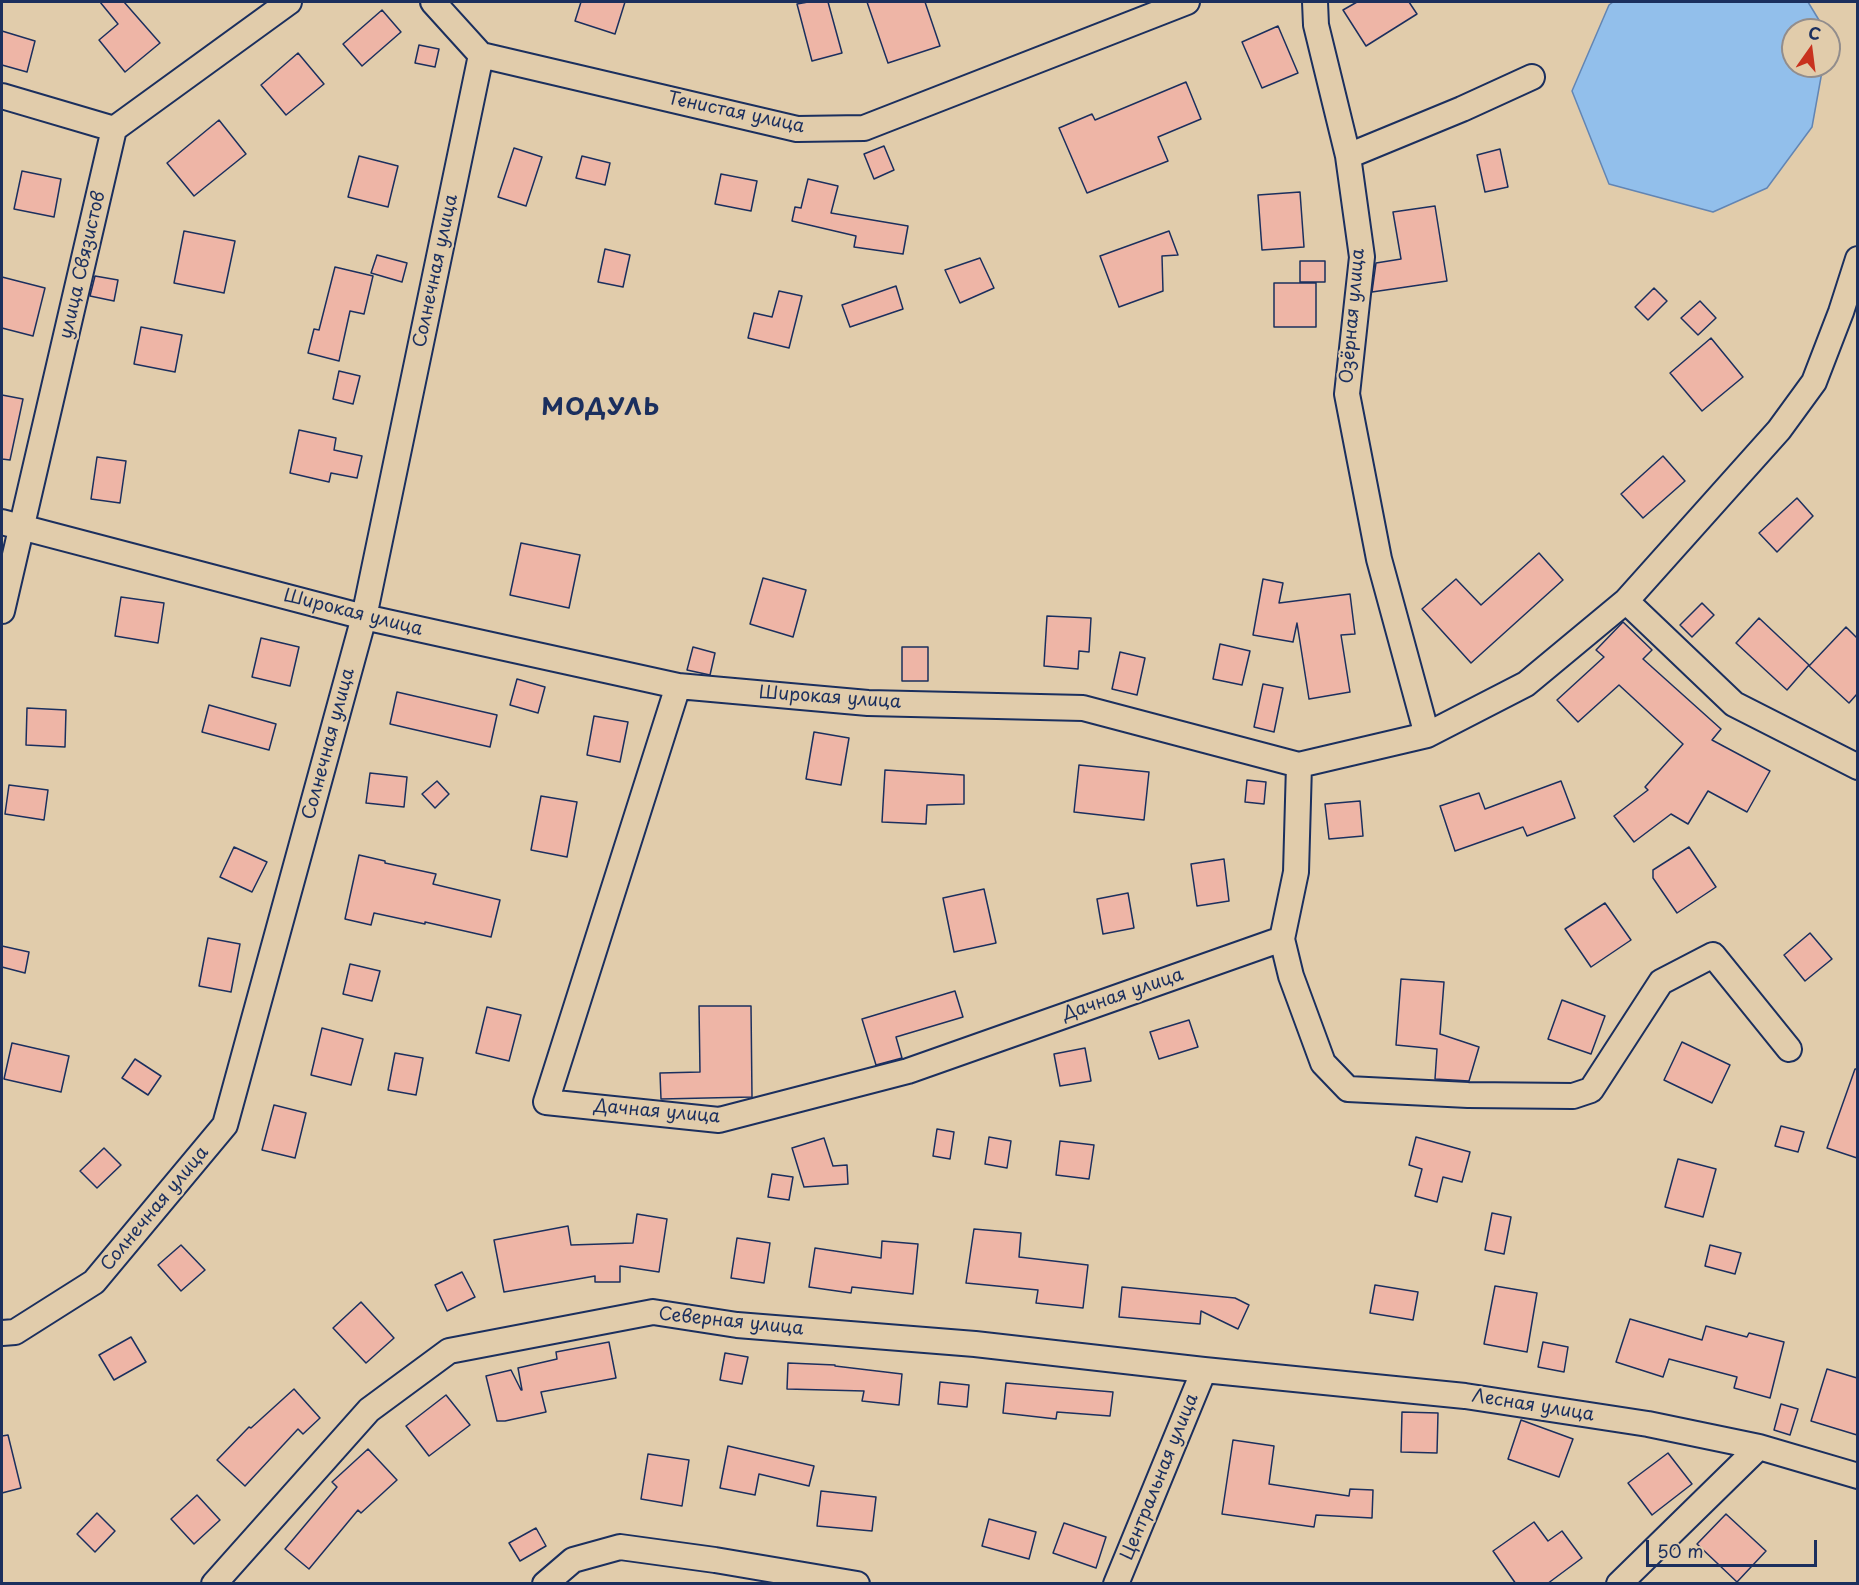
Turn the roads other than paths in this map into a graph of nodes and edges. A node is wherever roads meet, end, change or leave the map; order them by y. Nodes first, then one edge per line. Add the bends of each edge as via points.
1 (289, 2) edge
2 (434, 2) edge
3 (1187, 2) edge
4 (1315, 2) edge
5 (481, 55) junction
6 (1532, 77) dead end
7 (2, 96) edge
8 (114, 129) junction
9 (1348, 156) junction
10 (1857, 259) edge
11 (11, 525) edge
12 (1626, 601) junction
13 (2, 611) edge
14 (364, 617) junction
15 (678, 686) junction
16 (1427, 735) junction
17 (1299, 765) junction
18 (1857, 767) edge
19 (1282, 939) junction
20 (1789, 1049) dead end
21 (2, 1333) edge
22 (1204, 1370) junction
23 (1759, 1447) junction
24 (1857, 1476) edge
25 (214, 1584) edge
26 (545, 1584) edge
27 (857, 1584) edge
28 (1116, 1584) edge
29 (1618, 1584) edge

1 - 8 street
2 - 5 street
3 - 5 street, Тенистая улица via 864,128 797,129
4 - 9 street, Озёрная улица via 1316,25
5 - 14 street, Солнечная улица
6 - 9 street
7 - 8 street
8 - 11 street, улица Связистов
9 - 16 street, Озёрная улица via 1362,257 1347,394 1379,558
10 - 12 street, Широкая улица via 1814,382 1779,430
11 - 13 street, улица Связистов
11 - 14 street, Широкая улица
12 - 16 street, Широкая улица via 1526,684
12 - 18 street via 1734,704
14 - 15 street, Широкая улица
14 - 21 street, Солнечная улица via 225,1125 94,1282 15,1332
15 - 17 street, Широкая улица via 868,702 1083,708
15 - 19 street, Дачная улица via 546,1102 719,1120 908,1071
16 - 17 street, Широкая улица
17 - 19 street via 1296,872
19 - 20 street via 1291,976 1323,1063 1348,1089 1573,1096 1591,1090 1661,982 1713,955
22 - 23 street, Лесная улица via 1465,1396 1648,1424
22 - 25 street, Северная улица via 975,1344 738,1325 652,1312 449,1351 369,1410
22 - 28 street, Центральная улица
23 - 24 street, Лесная улица
23 - 29 street
26 - 27 street via 573,1560 620,1548

